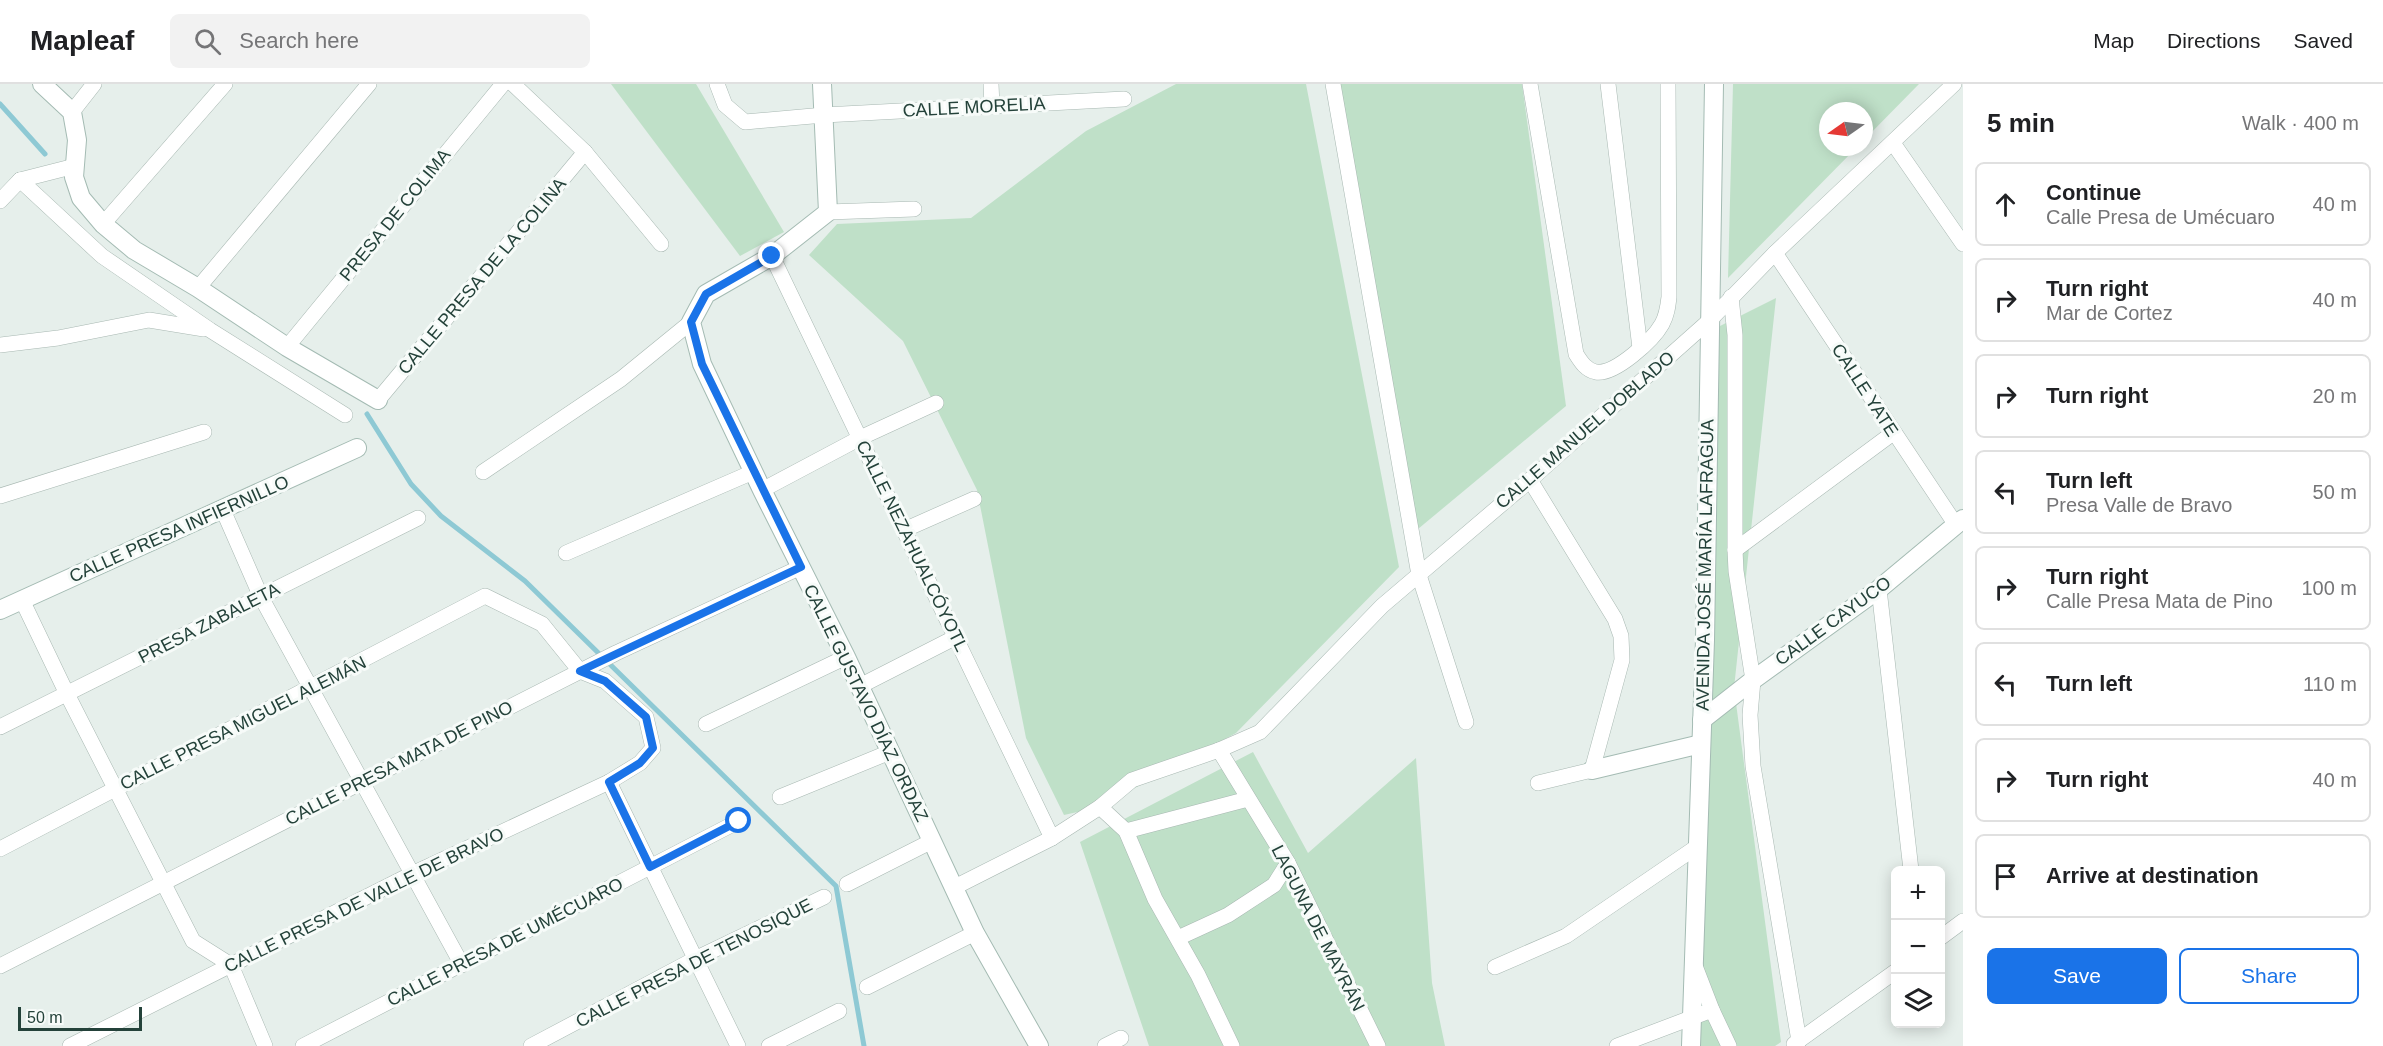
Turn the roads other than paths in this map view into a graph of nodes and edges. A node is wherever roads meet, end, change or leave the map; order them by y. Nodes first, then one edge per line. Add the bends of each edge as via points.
1 (42, 84) edge
2 (94, 84) edge
3 (225, 84) edge
4 (369, 84) edge
5 (503, 84) edge
6 (513, 84) edge
7 (717, 84) edge
8 (822, 84) edge
9 (991, 84) edge
10 (1333, 84) edge
11 (1530, 84) edge
12 (1608, 84) edge
13 (1668, 84) edge
14 (1714, 84) edge
15 (1954, 84) edge
16 (1124, 99) dead end
17 (992, 106) junction
18 (72, 112) junction
19 (824, 115) junction
20 (1893, 142) junction
21 (585, 152) junction
22 (75, 166) junction
23 (20, 180) junction
24 (0, 201) edge
25 (914, 209) dead end
26 (828, 212) junction
27 (103, 224) junction
28 (661, 244) dead end
29 (1963, 244) edge
30 (1775, 253) junction
31 (772, 256) junction
32 (198, 288) junction
33 (1731, 297) junction
34 (1710, 320) junction
35 (691, 322) junction
36 (210, 330) junction
37 (0, 345) edge
38 (287, 347) junction
39 (1640, 348) junction
40 (1628, 359) junction
41 (1640, 382) junction
42 (378, 400) joint
43 (936, 404) dead end
44 (345, 415) dead end
45 (204, 432) dead end
46 (1893, 433) junction
47 (860, 438) junction
48 (357, 448) dead end
49 (483, 472) dead end
50 (753, 472) junction
51 (1530, 480) junction
52 (762, 490) junction
53 (0, 496) edge
54 (974, 499) dead end
55 (223, 510) junction
56 (418, 518) dead end
57 (1959, 522) edge
58 (904, 530) junction
59 (1736, 550) junction
60 (566, 553) dead end
61 (801, 567) junction
62 (1419, 575) junction
63 (1879, 589) junction
64 (261, 597) junction
65 (22, 600) junction
66 (0, 610) edge
67 (956, 637) junction
68 (846, 657) junction
69 (587, 668) junction
70 (1753, 680) junction
71 (860, 686) junction
72 (311, 687) junction
73 (67, 694) junction
74 (1702, 720) junction
75 (1466, 722) dead end
76 (706, 724) dead end
77 (0, 728) edge
78 (1701, 744) junction
79 (1219, 750) junction
80 (890, 752) junction
81 (1592, 770) junction
82 (362, 782) junction
83 (609, 782) junction
84 (1538, 783) dead end
85 (115, 789) junction
86 (780, 797) dead end
87 (1248, 800) junction
88 (1100, 807) junction
89 (739, 821) dead end
90 (1126, 831) junction
91 (1052, 838) junction
92 (932, 841) junction
93 (1698, 846) junction
94 (0, 849) edge
95 (1288, 863) junction
96 (1911, 866) edge
97 (650, 867) junction
98 (412, 874) junction
99 (163, 883) junction
100 (847, 884) dead end
101 (953, 888) junction
102 (824, 897) dead end
103 (1962, 927) edge
104 (975, 933) junction
105 (1945, 936) edge
106 (1178, 938) junction
107 (695, 959) junction
108 (1694, 963) junction
109 (231, 965) junction
110 (462, 965) junction
111 (0, 966) edge
112 (1495, 967) dead end
113 (1892, 974) edge
114 (867, 987) dead end
115 (1712, 1010) junction
116 (839, 1011) dead end
117 (1692, 1019) junction
118 (1121, 1038) dead end
119 (1795, 1044) edge
120 (70, 1046) edge
121 (265, 1046) edge
122 (303, 1046) edge
123 (531, 1046) edge
124 (738, 1046) edge
125 (769, 1046) edge
126 (1038, 1046) edge
127 (1105, 1046) edge
128 (1232, 1046) edge
129 (1378, 1046) edge
130 (1617, 1046) edge
131 (1691, 1046) edge
132 (1730, 1046) edge

1 - 18 street
2 - 18 street
3 - 27 street
4 - 32 street
5 - 38 street, PRESA DE COLIMA
6 - 21 street
7 - 19 street, CALLE MORELIA via 725,105 744,122
8 - 19 street
9 - 17 street
10 - 62 street
11 - 40 street via 1576,354 1583,366 1596,372 1612,369
12 - 39 street
13 - 39 street via 1669,297 1660,327
14 - 34 street, AVENIDA JOSÉ MARÍA LAFRAGUA
15 - 20 street, CALLE MANUEL DOBLADO
16 - 17 street, CALLE MORELIA
17 - 19 street, CALLE MORELIA
18 - 22 street via 77,140
19 - 26 street
20 - 29 street
20 - 30 street, CALLE MANUEL DOBLADO
21 - 28 street
21 - 42 street, CALLE PRESA DE LA COLINA
22 - 23 street
22 - 27 street via 74,177 81,198
23 - 24 street
23 - 36 street via 102,256
25 - 26 street
26 - 31 street
27 - 32 street via 135,250
30 - 33 street, CALLE MANUEL DOBLADO
30 - 46 street, CALLE YATE
31 - 35 street via 706,294
31 - 47 street, CALLE NEZAHUALCÓYOTL
32 - 38 street
33 - 34 street, CALLE MANUEL DOBLADO
33 - 59 street, AVENIDA JOSÉ MARÍA LAFRAGUA via 1735,335
34 - 41 street, CALLE MANUEL DOBLADO
34 - 74 street, AVENIDA JOSÉ MARÍA LAFRAGUA
35 - 49 street via 621,379
35 - 50 street, CALLE GUSTAVO DÍAZ ORDAZ via 702,364
36 - 37 street via 149,320
36 - 44 street
38 - 42 street
39 - 40 street
40 - 41 street
41 - 51 street, CALLE MANUEL DOBLADO
43 - 47 street
45 - 53 street
46 - 57 street, CALLE YATE
46 - 59 street
47 - 52 street
47 - 58 street, CALLE NEZAHUALCÓYOTL
48 - 55 street, CALLE PRESA INFIERNILLO
50 - 52 street, CALLE GUSTAVO DÍAZ ORDAZ
50 - 60 street
51 - 62 street, CALLE MANUEL DOBLADO
51 - 81 street via 1615,619 1621,636 1622,660
52 - 61 street, CALLE GUSTAVO DÍAZ ORDAZ
54 - 58 street
55 - 64 street
55 - 65 street, CALLE PRESA INFIERNILLO
56 - 64 street, PRESA ZABALETA
57 - 63 street, CALLE CAYUCO
58 - 67 street, CALLE NEZAHUALCÓYOTL
59 - 70 street, AVENIDA JOSÉ MARÍA LAFRAGUA
61 - 68 street, CALLE GUSTAVO DÍAZ ORDAZ
61 - 69 street, CALLE PRESA MATA DE PINO
62 - 75 street
62 - 79 street, CALLE MANUEL DOBLADO via 1382,606 1260,732
63 - 70 street, CALLE CAYUCO
63 - 96 street
64 - 72 street
64 - 73 street, PRESA ZABALETA
65 - 66 street, CALLE PRESA INFIERNILLO
65 - 73 street
67 - 71 street
67 - 91 street, CALLE NEZAHUALCÓYOTL
68 - 71 street, CALLE GUSTAVO DÍAZ ORDAZ
68 - 76 street
69 - 72 street, CALLE PRESA MIGUEL ALEMÁN via 542,624 485,596
69 - 82 street, CALLE PRESA MATA DE PINO
69 - 83 street, CALLE PRESA DE VALLE DE BRAVO via 646,717 653,748 640,763
70 - 74 street, CALLE CAYUCO
70 - 119 street, AVENIDA JOSÉ MARÍA LAFRAGUA via 1753,766
71 - 80 street, CALLE GUSTAVO DÍAZ ORDAZ
72 - 82 street
72 - 85 street, CALLE PRESA MIGUEL ALEMÁN
73 - 77 street, PRESA ZABALETA
73 - 85 street
74 - 78 street, AVENIDA JOSÉ MARÍA LAFRAGUA
78 - 81 street
78 - 93 street, AVENIDA JOSÉ MARÍA LAFRAGUA
79 - 87 street, LAGUNA DE MAYRÁN
79 - 88 street, CALLE MANUEL DOBLADO via 1132,780
80 - 86 street
80 - 92 street, CALLE GUSTAVO DÍAZ ORDAZ
81 - 84 street
82 - 98 street
82 - 99 street, CALLE PRESA MATA DE PINO
83 - 97 street
83 - 98 street, CALLE PRESA DE VALLE DE BRAVO
85 - 94 street, CALLE PRESA MIGUEL ALEMÁN
85 - 99 street
87 - 90 street
87 - 95 street, LAGUNA DE MAYRÁN
88 - 90 street
88 - 91 street, CALLE MANUEL DOBLADO
89 - 97 street, CALLE PRESA DE UMÉCUARO
90 - 106 street via 1155,899
91 - 101 street, CALLE MANUEL DOBLADO
92 - 100 street
92 - 101 street, CALLE GUSTAVO DÍAZ ORDAZ
93 - 108 street, AVENIDA JOSÉ MARÍA LAFRAGUA
93 - 112 street via 1566,936
95 - 106 street via 1274,885 1228,915
95 - 129 street, LAGUNA DE MAYRÁN
97 - 107 street
97 - 110 street, CALLE PRESA DE UMÉCUARO
98 - 109 street, CALLE PRESA DE VALLE DE BRAVO
98 - 110 street
99 - 109 street via 193,941
99 - 111 street, CALLE PRESA MATA DE PINO
101 - 104 street, CALLE GUSTAVO DÍAZ ORDAZ
102 - 107 street, CALLE PRESA DE TENOSIQUE
103 - 105 street
104 - 114 street
104 - 126 street, CALLE GUSTAVO DÍAZ ORDAZ
106 - 128 street
107 - 123 street, CALLE PRESA DE TENOSIQUE
107 - 124 street
108 - 115 street
108 - 117 street, AVENIDA JOSÉ MARÍA LAFRAGUA
109 - 120 street, CALLE PRESA DE VALLE DE BRAVO
109 - 121 street
110 - 122 street, CALLE PRESA DE UMÉCUARO
113 - 119 street
115 - 117 street
115 - 132 street
116 - 125 street
117 - 130 street
117 - 131 street, AVENIDA JOSÉ MARÍA LAFRAGUA
118 - 127 street

